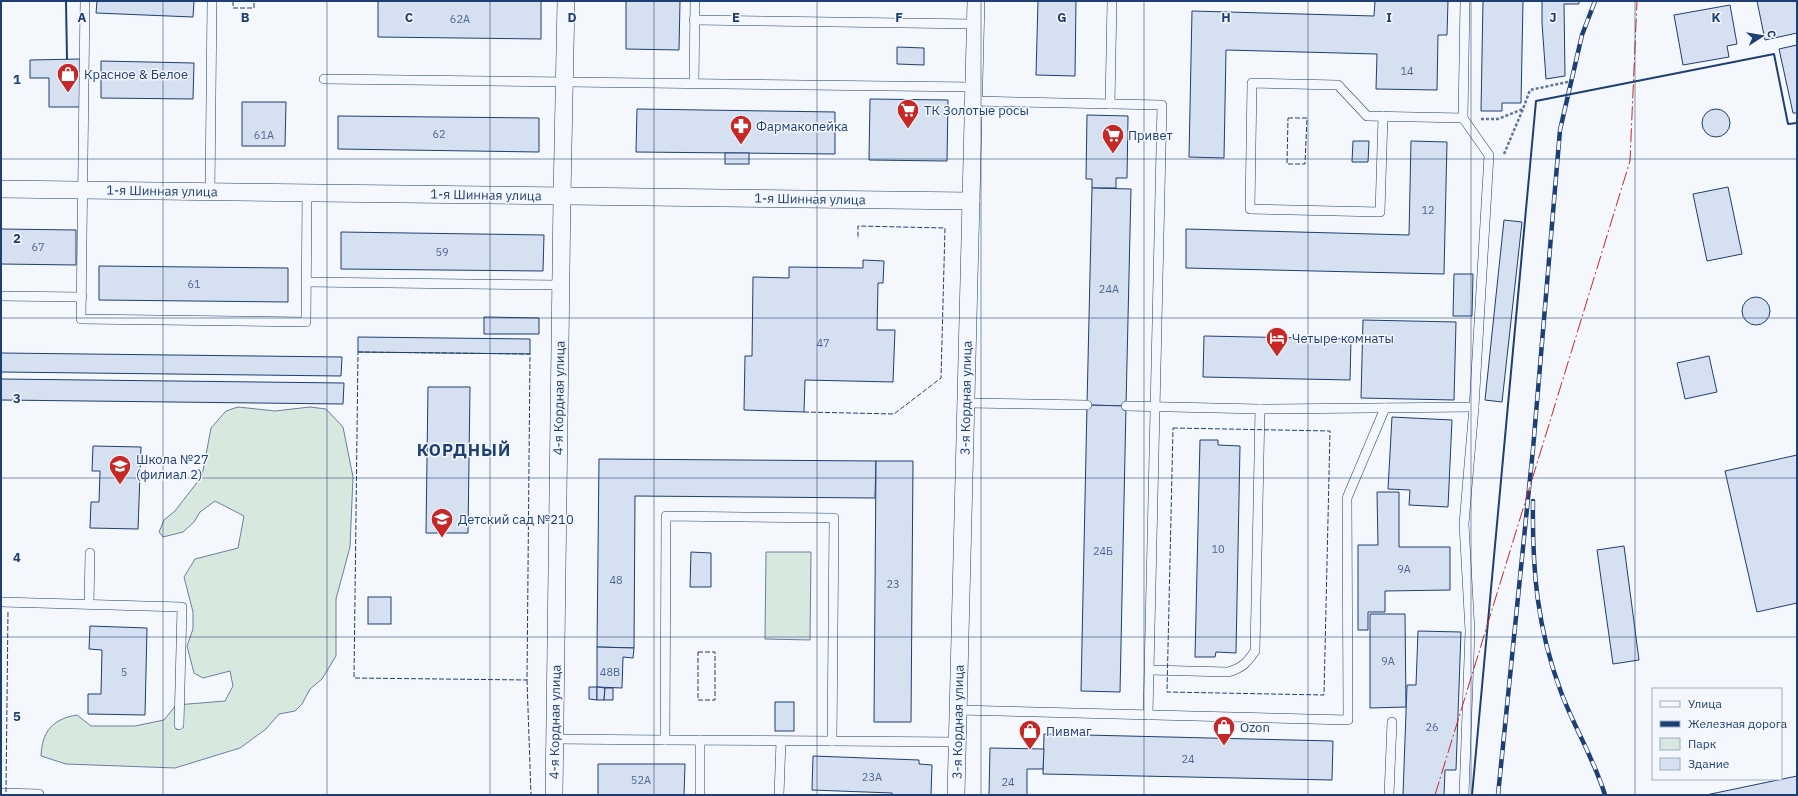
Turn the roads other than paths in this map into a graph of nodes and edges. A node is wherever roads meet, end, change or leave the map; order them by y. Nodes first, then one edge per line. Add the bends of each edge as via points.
1 (85, 1) edge
2 (212, 1) edge
3 (566, 1) edge
4 (695, 1) edge
5 (976, 1) edge
6 (1112, 1) edge
7 (1465, 1) edge
8 (694, 20) junction
9 (975, 24) junction
10 (324, 79) dead end
11 (564, 82) junction
12 (694, 84) junction
13 (973, 94) junction
14 (1110, 104) junction
15 (1383, 116) junction
16 (1463, 118) junction
17 (1, 190) edge
18 (83, 190) junction
19 (210, 192) junction
20 (307, 193) junction
21 (562, 196) junction
22 (971, 201) junction
23 (306, 282) junction
24 (561, 285) junction
25 (1, 296) edge
26 (82, 297) junction
27 (966, 403) junction
28 (1087, 406) dead end
29 (1126, 406) dead end
30 (1155, 407) junction
31 (1474, 407) junction
32 (1385, 408) junction
33 (1260, 410) junction
34 (90, 553) dead end
35 (1, 602) edge
36 (89, 604) junction
37 (1150, 670) junction
38 (958, 710) junction
39 (1148, 715) junction
40 (1392, 722) dead end
41 (179, 725) dead end
42 (554, 739) junction
43 (665, 740) junction
44 (700, 740) junction
45 (781, 741) junction
46 (832, 741) junction
47 (958, 742) junction
48 (1, 793) edge
49 (39, 794) dead end
50 (554, 795) edge
51 (700, 795) edge
52 (779, 795) edge
53 (956, 795) edge
54 (1389, 795) edge
55 (1464, 795) edge

1 - 18 lane
2 - 19 lane
3 - 11 street, 4-я Кордная улица
4 - 8 lane
5 - 9 street, 3-я Кордная улица
6 - 14 lane
7 - 16 lane
8 - 9 lane
8 - 12 lane
9 - 13 street, 3-я Кордная улица
10 - 11 lane
11 - 12 lane
11 - 21 street, 4-я Кордная улица
12 - 13 lane
13 - 14 lane
13 - 22 street, 3-я Кордная улица
14 - 30 lane via 1162,105
15 - 15 lane via 1367,116 1338,85 1252,83 1250,208 1380,212
15 - 16 lane
16 - 31 lane via 1489,155
17 - 18 street, 1-я Шинная улица
18 - 19 street, 1-я Шинная улица
18 - 26 lane
19 - 20 street, 1-я Шинная улица
20 - 21 street, 1-я Шинная улица
20 - 23 lane
21 - 22 street, 1-я Шинная улица
21 - 24 street, 4-я Кордная улица
22 - 27 street, 3-я Кордная улица
23 - 24 lane
23 - 26 lane via 306,322 81,319
24 - 42 street, 4-я Кордная улица
25 - 26 lane
27 - 28 lane
27 - 38 street, 3-я Кордная улица
29 - 30 lane
30 - 33 lane
30 - 37 lane
31 - 32 lane
31 - 55 lane via 1464,524 1470,631
32 - 33 lane
32 - 39 lane via 1347,498 1348,720
33 - 37 lane via 1255,651 1248,662 1239,669 1228,672
34 - 36 lane
35 - 36 lane
36 - 41 lane via 182,606
37 - 39 lane
38 - 39 lane
38 - 47 street, 3-я Кордная улица
40 - 54 lane
42 - 43 lane
42 - 50 street, 4-я Кордная улица
43 - 44 lane
43 - 46 lane via 666,516 682,516 834,518
44 - 45 lane
44 - 51 lane
45 - 46 lane
45 - 52 lane
46 - 47 lane
47 - 53 street, 3-я Кордная улица
48 - 49 lane

